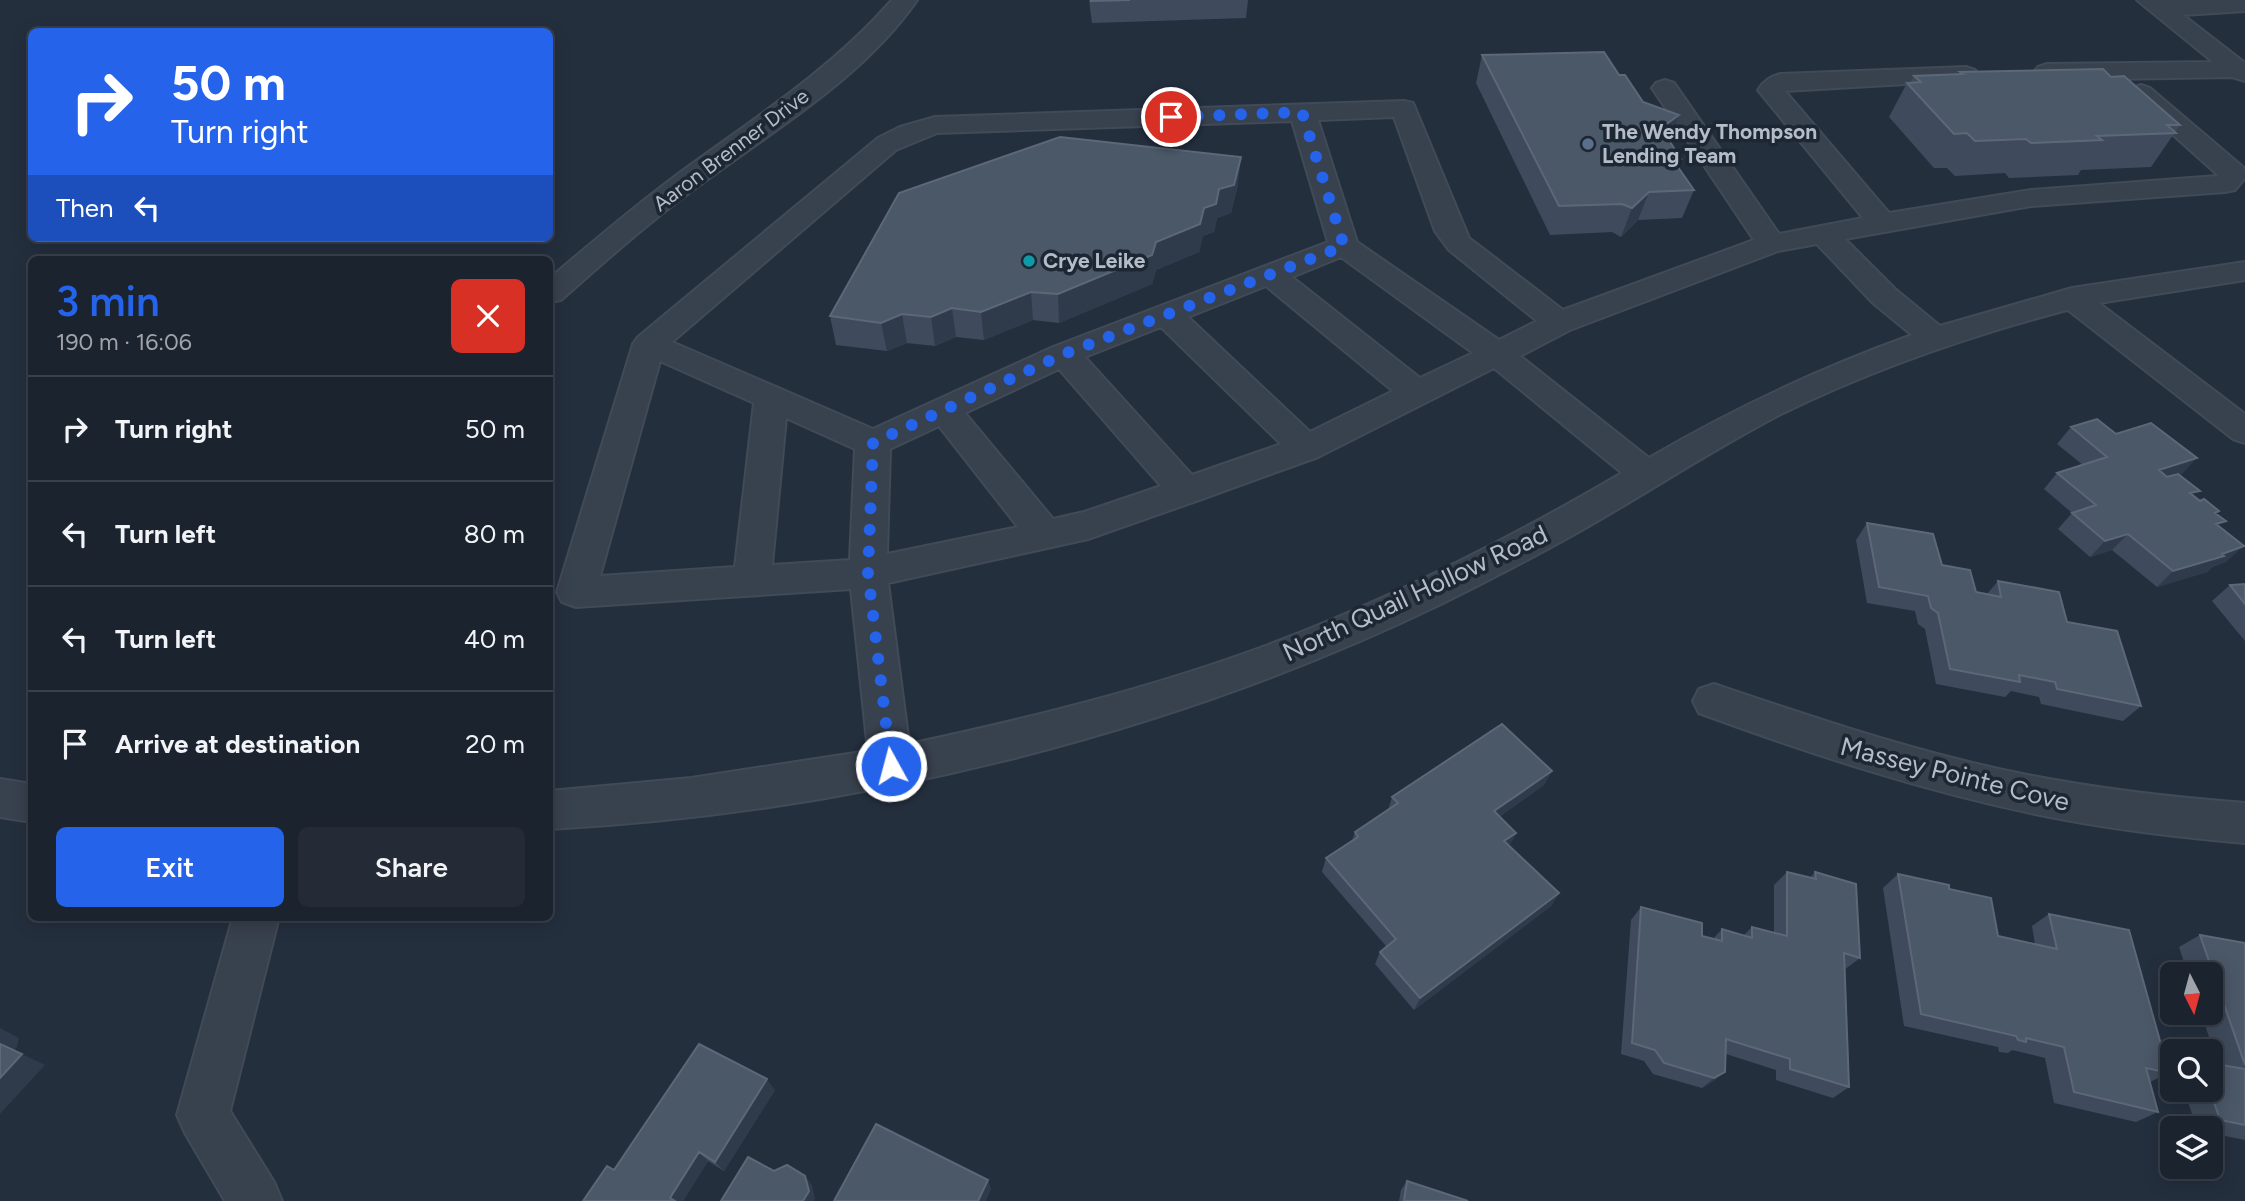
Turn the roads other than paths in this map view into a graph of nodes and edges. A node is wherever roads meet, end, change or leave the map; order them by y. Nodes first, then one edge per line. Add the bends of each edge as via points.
1 (905, 0) edge
2 (2154, 4) edge
3 (2245, 5) edge
4 (2113, 69) junction
5 (2241, 72) edge
6 (2015, 73) edge
7 (1988, 74) edge
8 (1665, 88) dead end
9 (1302, 112) junction
10 (1882, 223) junction
11 (1824, 234) junction
12 (1771, 244) junction
13 (1344, 246) junction
14 (2245, 271) edge
15 (1270, 275) junction
16 (553, 291) edge
17 (2072, 298) junction
18 (1166, 314) junction
19 (1559, 323) junction
20 (1935, 338) junction
21 (649, 344) junction
22 (1064, 354) junction
23 (1497, 354) junction
24 (1418, 394) junction
25 (771, 398) junction
26 (944, 410) junction
27 (2245, 431) edge
28 (873, 443) junction
29 (1306, 448) junction
30 (1646, 474) junction
31 (1186, 491) junction
32 (1045, 535) junction
33 (868, 573) junction
34 (752, 581) junction
35 (1714, 701) dead end
36 (891, 766) junction
37 (0, 798) edge
38 (28, 802) edge
39 (553, 810) edge
40 (2245, 823) edge
41 (255, 921) edge
42 (255, 1201) edge

1 - 16 street, Aaron Brenner Drive via 843,64 682,184
2 - 3 street
2 - 5 street
4 - 5 street
4 - 6 street
4 - 10 street via 2234,174 2225,184 2031,198
7 - 10 street via 1780,82 1771,90
8 - 12 street
9 - 13 street
9 - 19 street via 1404,109 1459,244
9 - 21 street via 935,125 909,133 887,144 819,199
10 - 11 street
11 - 12 street
11 - 20 street via 1884,296
12 - 19 street
13 - 15 street
13 - 23 street
14 - 17 street, North Quail Hollow Road
15 - 18 street
15 - 24 street
17 - 20 street, North Quail Hollow Road
17 - 27 street
18 - 22 street
18 - 29 street
19 - 23 street
20 - 30 street, North Quail Hollow Road via 1770,406
21 - 25 street
21 - 34 street via 576,592
22 - 26 street
22 - 31 street
23 - 24 street
23 - 30 street
24 - 29 street
25 - 28 street
25 - 34 street
26 - 28 street
26 - 32 street
28 - 33 street
29 - 31 street
30 - 36 street, North Quail Hollow Road via 1477,569 1276,659 1052,729
31 - 32 street
32 - 33 street
33 - 34 street
33 - 36 street
35 - 40 street, Massey Pointe Cove via 1815,738 1974,784 2098,808
36 - 39 street, North Quail Hollow Road via 677,799
37 - 38 street
41 - 42 street via 203,1115

